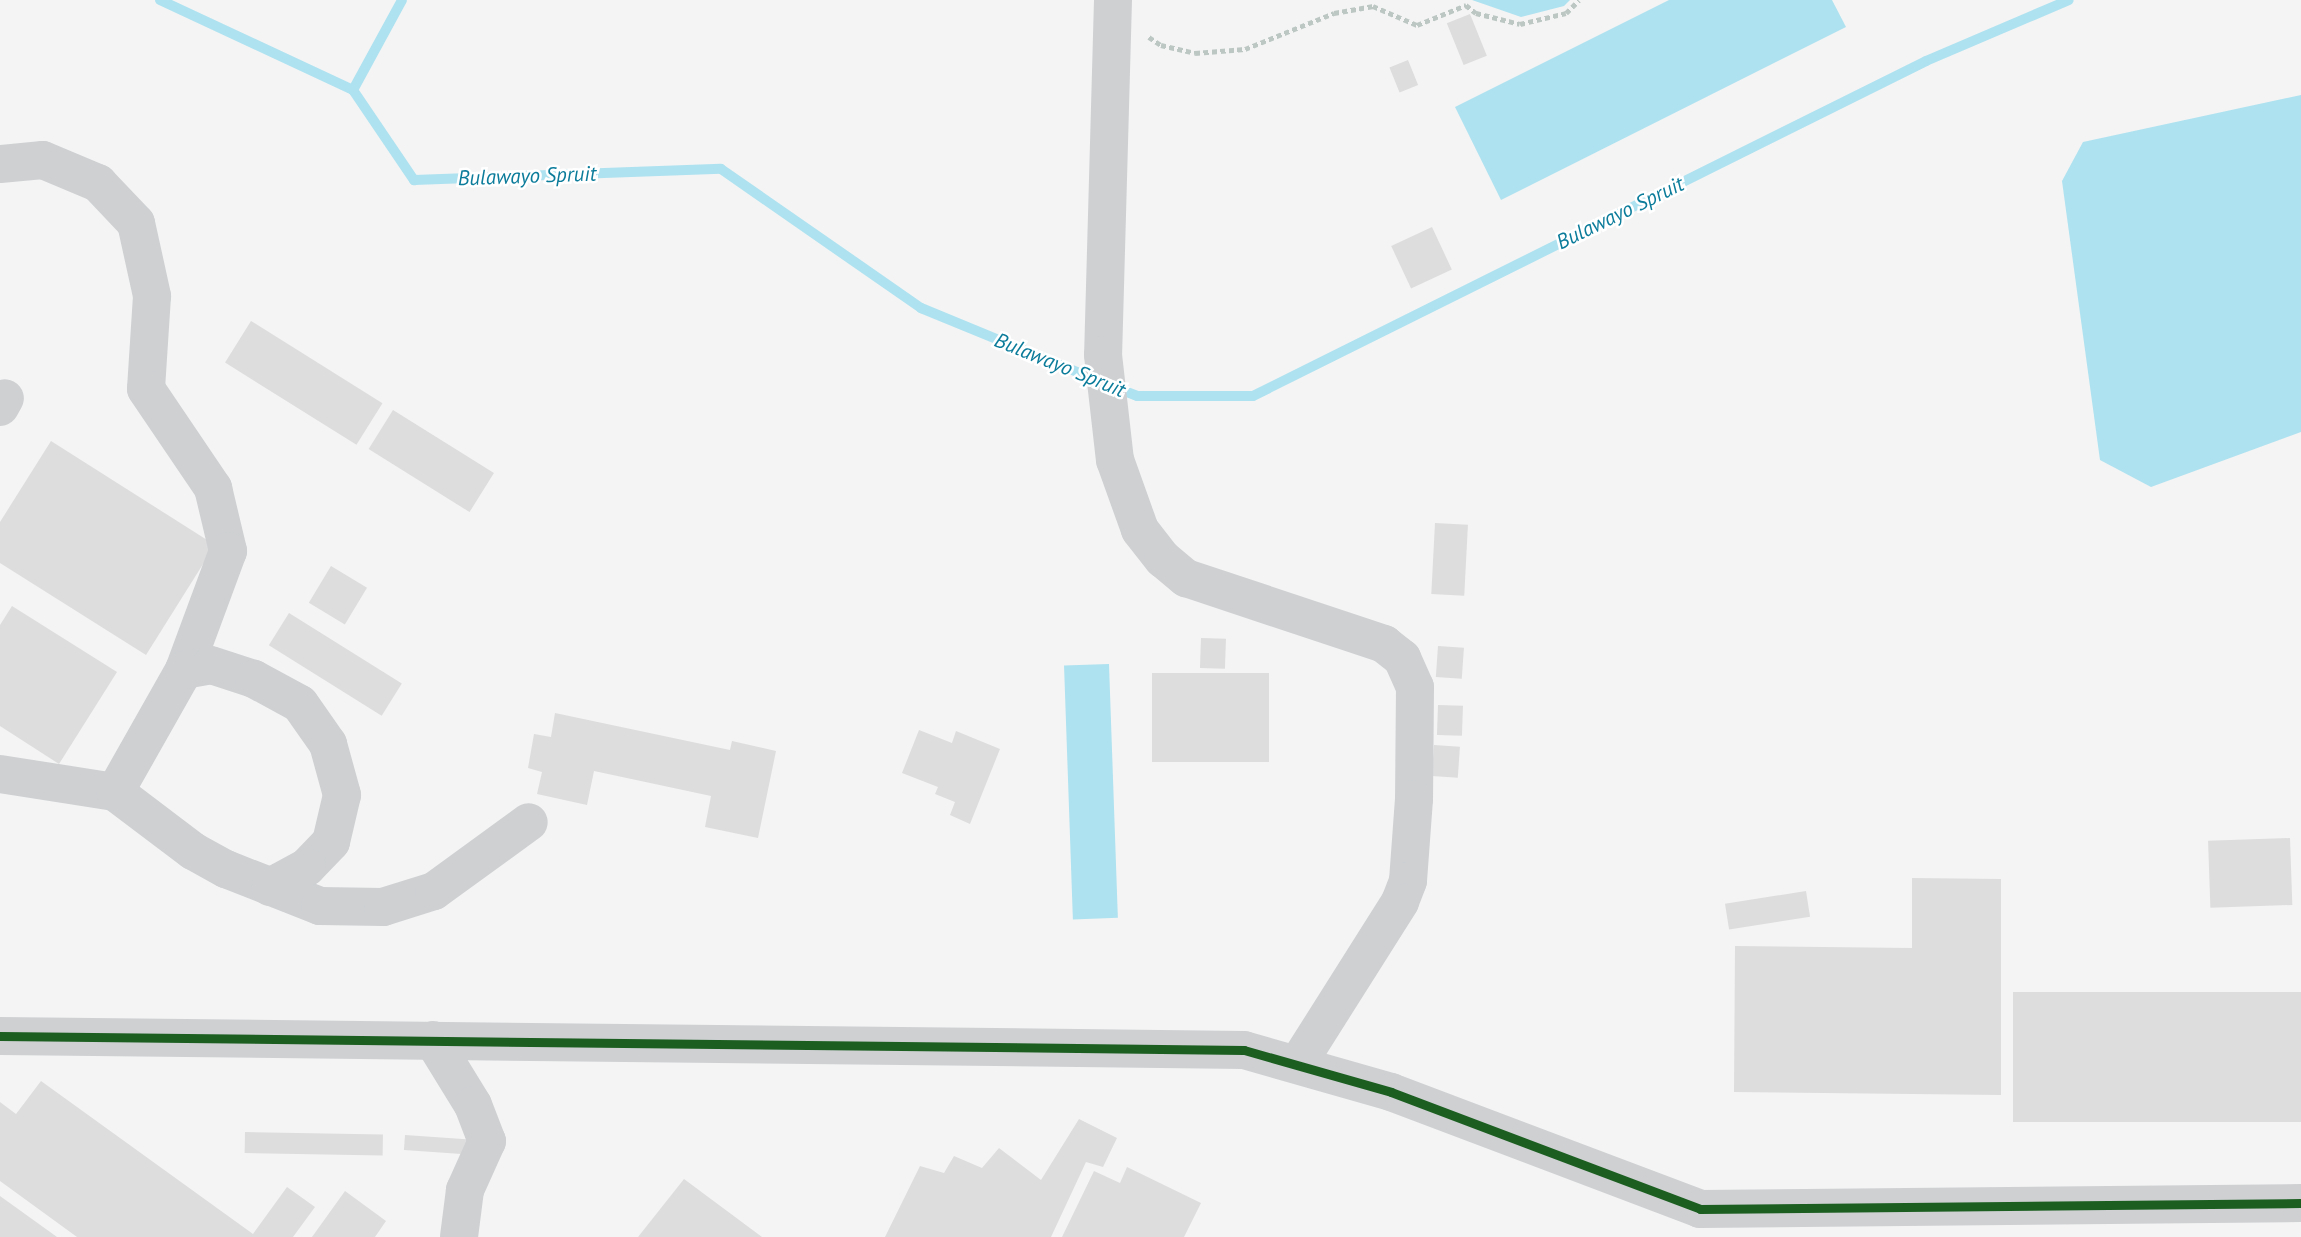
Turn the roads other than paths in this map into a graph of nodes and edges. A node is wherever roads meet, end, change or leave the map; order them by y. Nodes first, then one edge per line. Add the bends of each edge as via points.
1 (1113, 0) edge
2 (0, 164) edge
3 (184, 670) junction
4 (0, 774) edge
5 (115, 792) junction
6 (529, 822) dead end
7 (270, 887) junction
8 (0, 1036) edge
9 (433, 1040) junction
10 (1298, 1062) junction
11 (2301, 1203) edge
12 (1693, 1223) edge
13 (459, 1237) edge

1 - 10 street via 1103,355 1115,460 1140,530 1186,578 1384,644 1402,658 1415,687 1415,799 1408,880 1400,902
2 - 3 street via 43,160 98,183 136,223 152,296 146,388 213,488 228,551
3 - 5 street
3 - 7 street via 211,665 254,679 300,704 328,744 342,795 331,842 307,867
4 - 5 street
5 - 7 street via 193,851
6 - 7 street via 434,891 383,907 320,906
8 - 9 street
9 - 10 street via 1120,1046 1244,1050
9 - 13 street via 473,1105 487,1141 465,1189
10 - 12 street via 1391,1092
11 - 12 street

